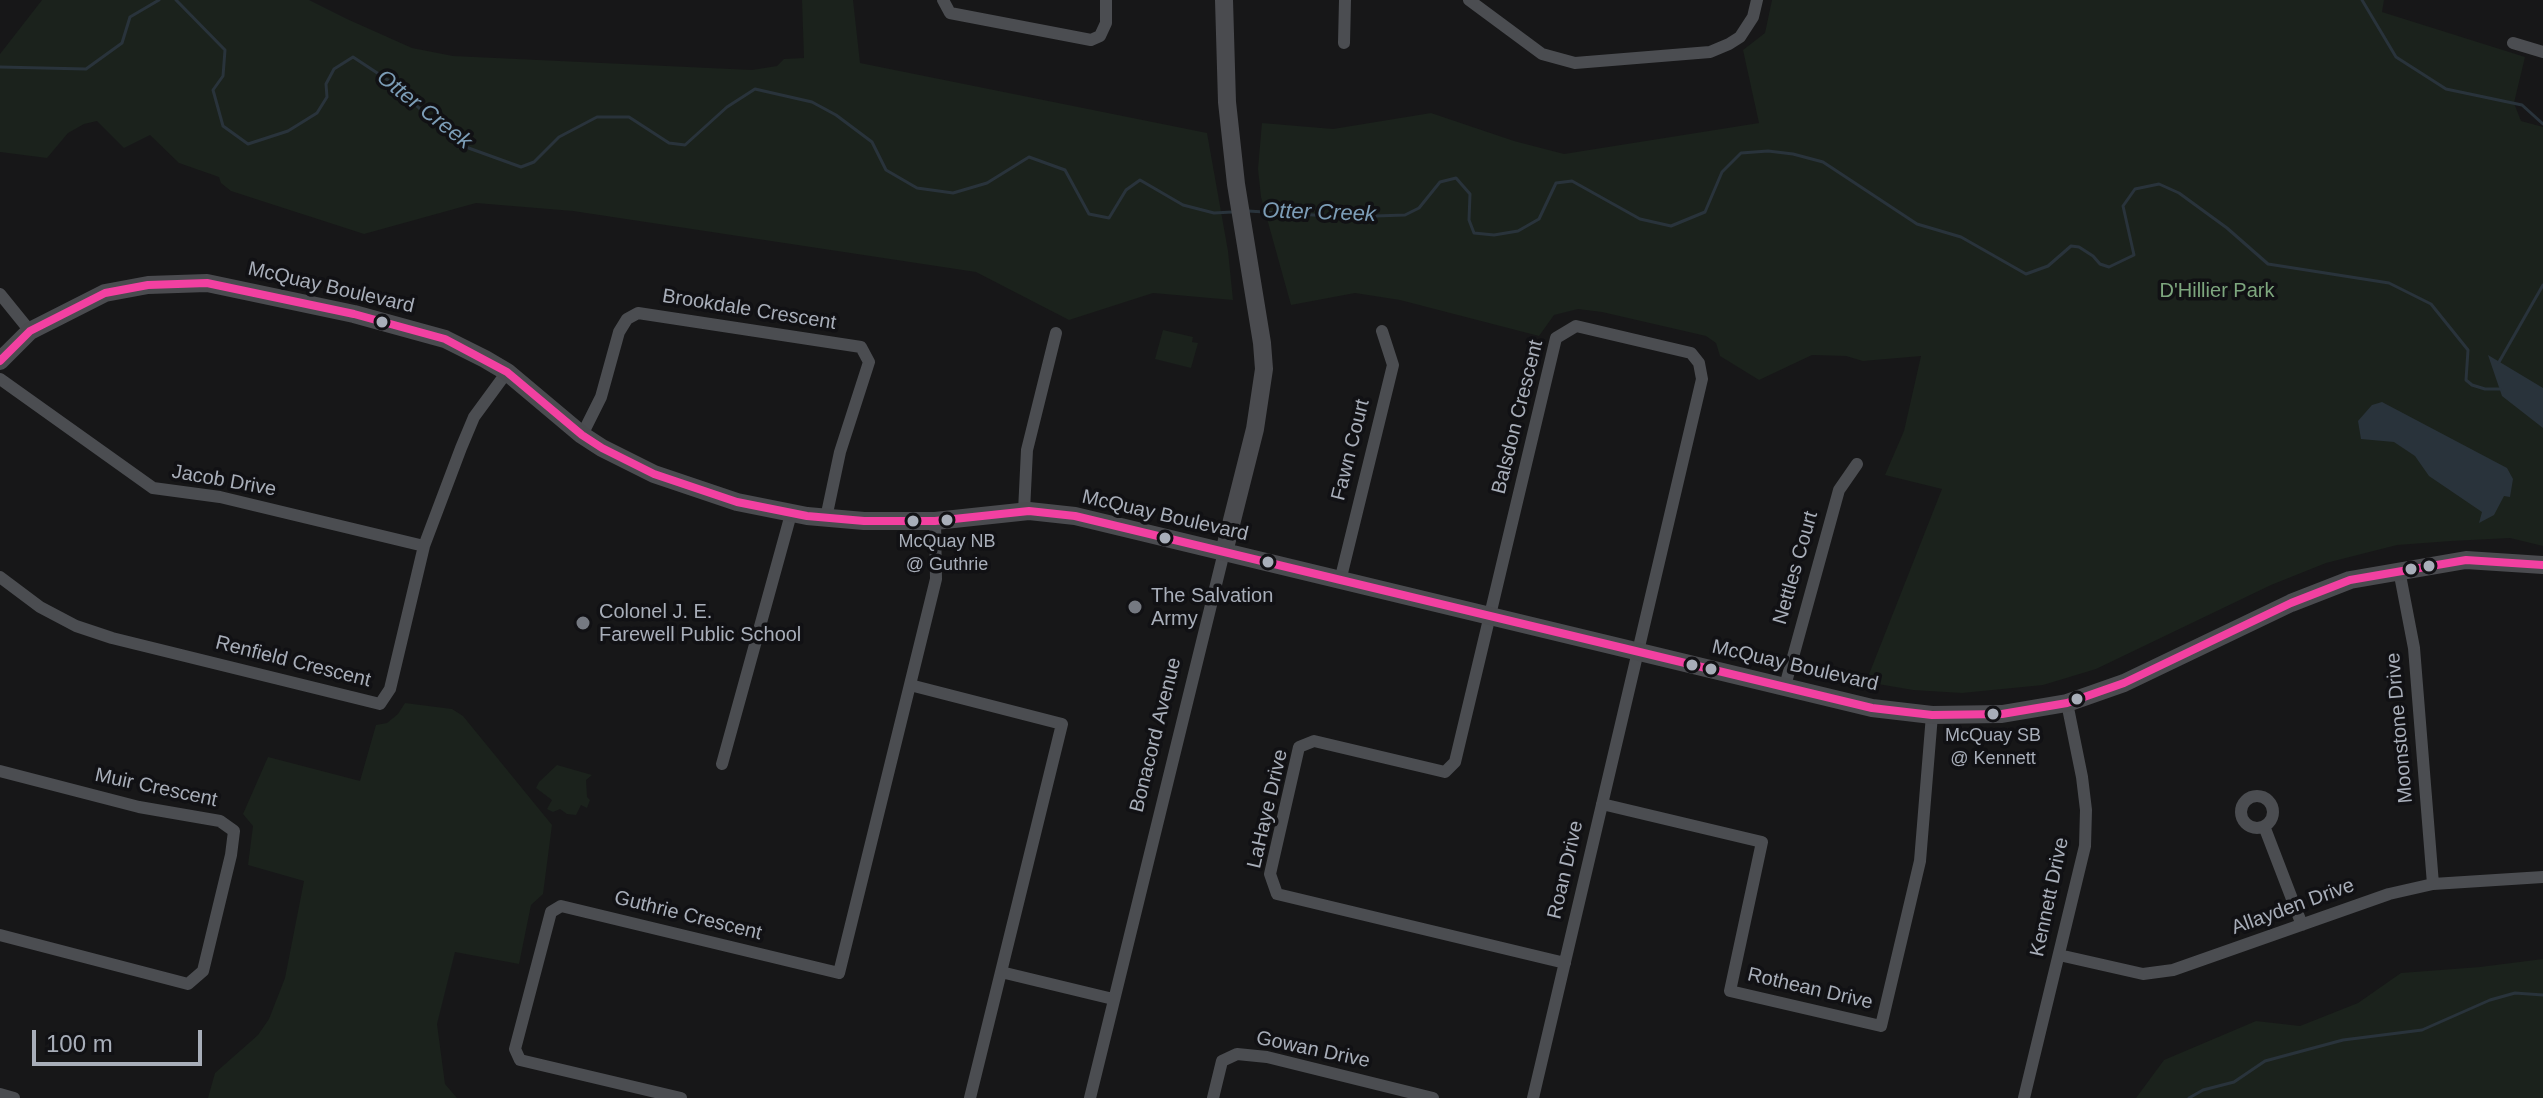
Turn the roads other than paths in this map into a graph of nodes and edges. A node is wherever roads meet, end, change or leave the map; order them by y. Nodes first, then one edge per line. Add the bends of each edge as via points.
1 (943, 0) edge
2 (1106, 0) edge
3 (1224, 0) edge
4 (1345, 0) edge
5 (1469, 0) edge
6 (1757, 0) edge
7 (1344, 43) dead end
8 (2513, 43) dead end
9 (2543, 52) edge
10 (0, 294) edge
11 (30, 331) junction
12 (1382, 331) dead end
13 (1056, 333) dead end
14 (0, 361) edge
15 (507, 372) junction
16 (0, 379) edge
17 (582, 435) junction
18 (1857, 464) dead end
19 (1024, 511) junction
20 (791, 514) junction
21 (826, 518) junction
22 (935, 521) junction
23 (424, 546) junction
24 (1224, 552) junction
25 (2543, 565) edge
26 (2399, 570) junction
27 (0, 577) edge
28 (1340, 581) junction
29 (1490, 617) junction
30 (1639, 651) junction
31 (910, 685) junction
32 (1785, 686) junction
33 (2067, 703) junction
34 (1932, 715) junction
35 (722, 764) dead end
36 (0, 771) edge
37 (1602, 804) junction
38 (2264, 826) dead end
39 (2543, 877) edge
40 (2433, 884) junction
41 (2302, 925) junction
42 (0, 935) edge
43 (2059, 955) junction
44 (1565, 963) junction
45 (1001, 972) junction
46 (1113, 999) junction
47 (0, 1094) edge
48 (14, 1098) edge
49 (681, 1098) edge
50 (970, 1098) edge
51 (1090, 1098) edge
52 (1213, 1098) edge
53 (1433, 1098) edge
54 (1533, 1098) edge
55 (2024, 1098) edge

1 - 2 street via 950,13 1091,40 1100,36 1106,23
3 - 24 street, Bonacord Avenue via 1227,102 1264,369 1255,429
4 - 7 street
5 - 6 street via 1542,54 1575,63 1710,52 1740,37
8 - 9 street
10 - 11 street
11 - 14 street, McQuay Boulevard
11 - 15 street, McQuay Boulevard via 105,293 207,283 414,329
12 - 28 street, Fawn Court via 1393,365
13 - 19 street via 1027,450
15 - 17 street, McQuay Boulevard
15 - 23 street, Renfield Crescent via 474,417
16 - 23 street, Jacob Drive via 153,488 220,497
17 - 20 street, McQuay Boulevard via 686,487
17 - 21 street, Brookdale Crescent via 601,397 619,332 638,313 861,347 869,362 840,452
18 - 32 street, Nettles Court via 1839,490
19 - 22 street, McQuay Boulevard
19 - 24 street, McQuay Boulevard via 1075,516
20 - 21 street, McQuay Boulevard
20 - 35 street
21 - 22 street, McQuay Boulevard
22 - 31 street, Guthrie Crescent via 936,579
23 - 27 street, Renfield Crescent via 390,689 380,704 76,626
24 - 28 street, McQuay Boulevard
24 - 46 street, Bonacord Avenue
25 - 26 street, McQuay Boulevard via 2466,560
26 - 33 street, McQuay Boulevard via 2350,580 2291,603 2124,683
26 - 40 street, Moonstone Drive via 2414,648
28 - 29 street, McQuay Boulevard
29 - 30 street, McQuay Boulevard
29 - 30 street, Balsdon Crescent via 1556,338 1576,326 1590,329 1691,353 1702,379
29 - 44 street, LaHaye Drive via 1455,762 1445,772 1314,741 1299,747 1270,874 1277,894
30 - 32 street, McQuay Boulevard
30 - 37 street, Roan Drive
31 - 45 street via 1062,724
31 - 49 street, Guthrie Crescent via 839,973 561,906 551,912 515,1049 520,1060
32 - 34 street, McQuay Boulevard via 1872,708
33 - 34 street, McQuay Boulevard via 2002,714
33 - 43 street, Kennett Drive via 2082,777 2085,846
34 - 37 street, Rothean Drive via 1920,861 1881,1026 1730,991 1762,842
36 - 42 street, Muir Crescent via 139,807 220,821 234,831 203,971 188,984
37 - 44 street, Roan Drive
38 - 41 street
39 - 40 street, Allayden Drive
40 - 41 street, Allayden Drive
41 - 43 street, Allayden Drive via 2173,970 2143,974
43 - 55 street, Kennett Drive
44 - 54 street, Roan Drive
45 - 46 street
45 - 50 street
46 - 51 street, Bonacord Avenue
47 - 48 street
52 - 53 street, Gowan Drive via 1222,1061 1237,1054

